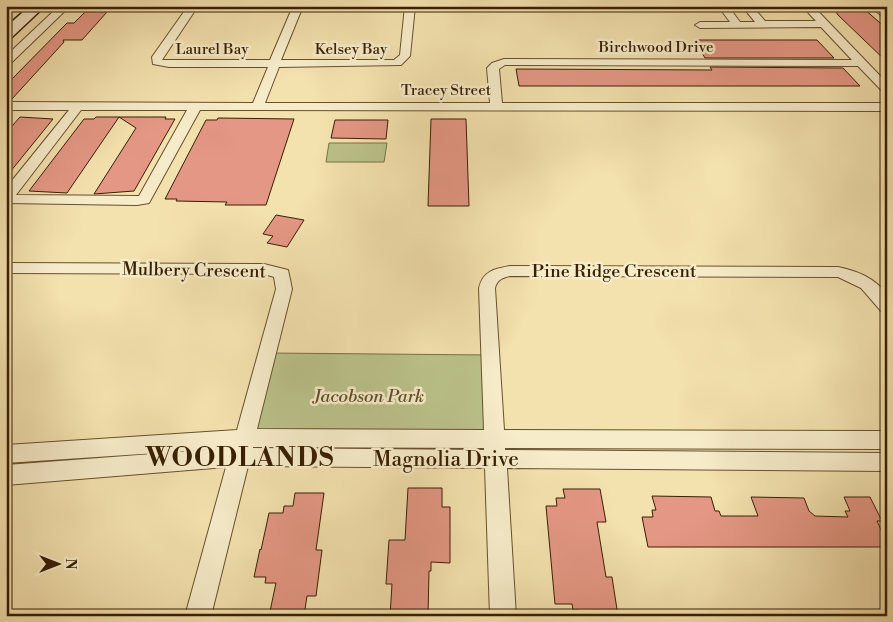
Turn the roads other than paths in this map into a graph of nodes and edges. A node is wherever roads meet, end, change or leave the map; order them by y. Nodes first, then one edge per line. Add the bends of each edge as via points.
1 (14, 6) edge
2 (38, 6) edge
3 (65, 6) edge
4 (192, 6) edge
5 (298, 6) edge
6 (410, 6) edge
7 (723, 6) edge
8 (748, 6) edge
9 (807, 6) edge
10 (875, 6) edge
11 (6, 13) edge
12 (887, 17) edge
13 (762, 24) junction
14 (824, 24) junction
15 (700, 25) dead end
16 (737, 25) junction
17 (6, 35) edge
18 (6, 62) edge
19 (861, 62) junction
20 (274, 64) junction
21 (887, 90) edge
22 (6, 106) edge
23 (78, 106) junction
24 (196, 106) junction
25 (257, 106) junction
26 (496, 107) junction
27 (887, 107) edge
28 (6, 268) edge
29 (887, 307) edge
30 (887, 440) edge
31 (242, 448) junction
32 (494, 449) junction
33 (6, 454) edge
34 (887, 462) edge
35 (6, 475) edge
36 (198, 616) edge
37 (504, 616) edge

1 - 11 street
2 - 17 street
3 - 18 street
4 - 20 street, Laurel Bay via 157,56 157,62
5 - 20 street
6 - 20 street, Kelsey Bay via 405,56 400,62
7 - 16 street
8 - 13 street
9 - 14 street
10 - 12 street
13 - 14 street
13 - 16 street
14 - 19 street
15 - 16 street
19 - 21 street
19 - 26 street, Birchwood Drive via 504,62 493,68
20 - 25 street
22 - 23 street, Tracey Street
23 - 24 street, Tracey Street
23 - 24 street via 7,199 144,200
24 - 25 street, Tracey Street
25 - 26 street, Tracey Street
26 - 27 street, Tracey Street
28 - 31 street, Mulbery Crescent via 264,269 282,274 284,290
29 - 32 street, Pine Ridge Crescent via 874,288 851,275 838,272 510,271 497,274 489,280 486,288
30 - 32 street, Magnolia Drive
31 - 32 street, Magnolia Drive
31 - 33 street, Magnolia Drive
31 - 35 street, Magnolia Drive
31 - 36 street
32 - 34 street, Magnolia Drive
32 - 37 street

